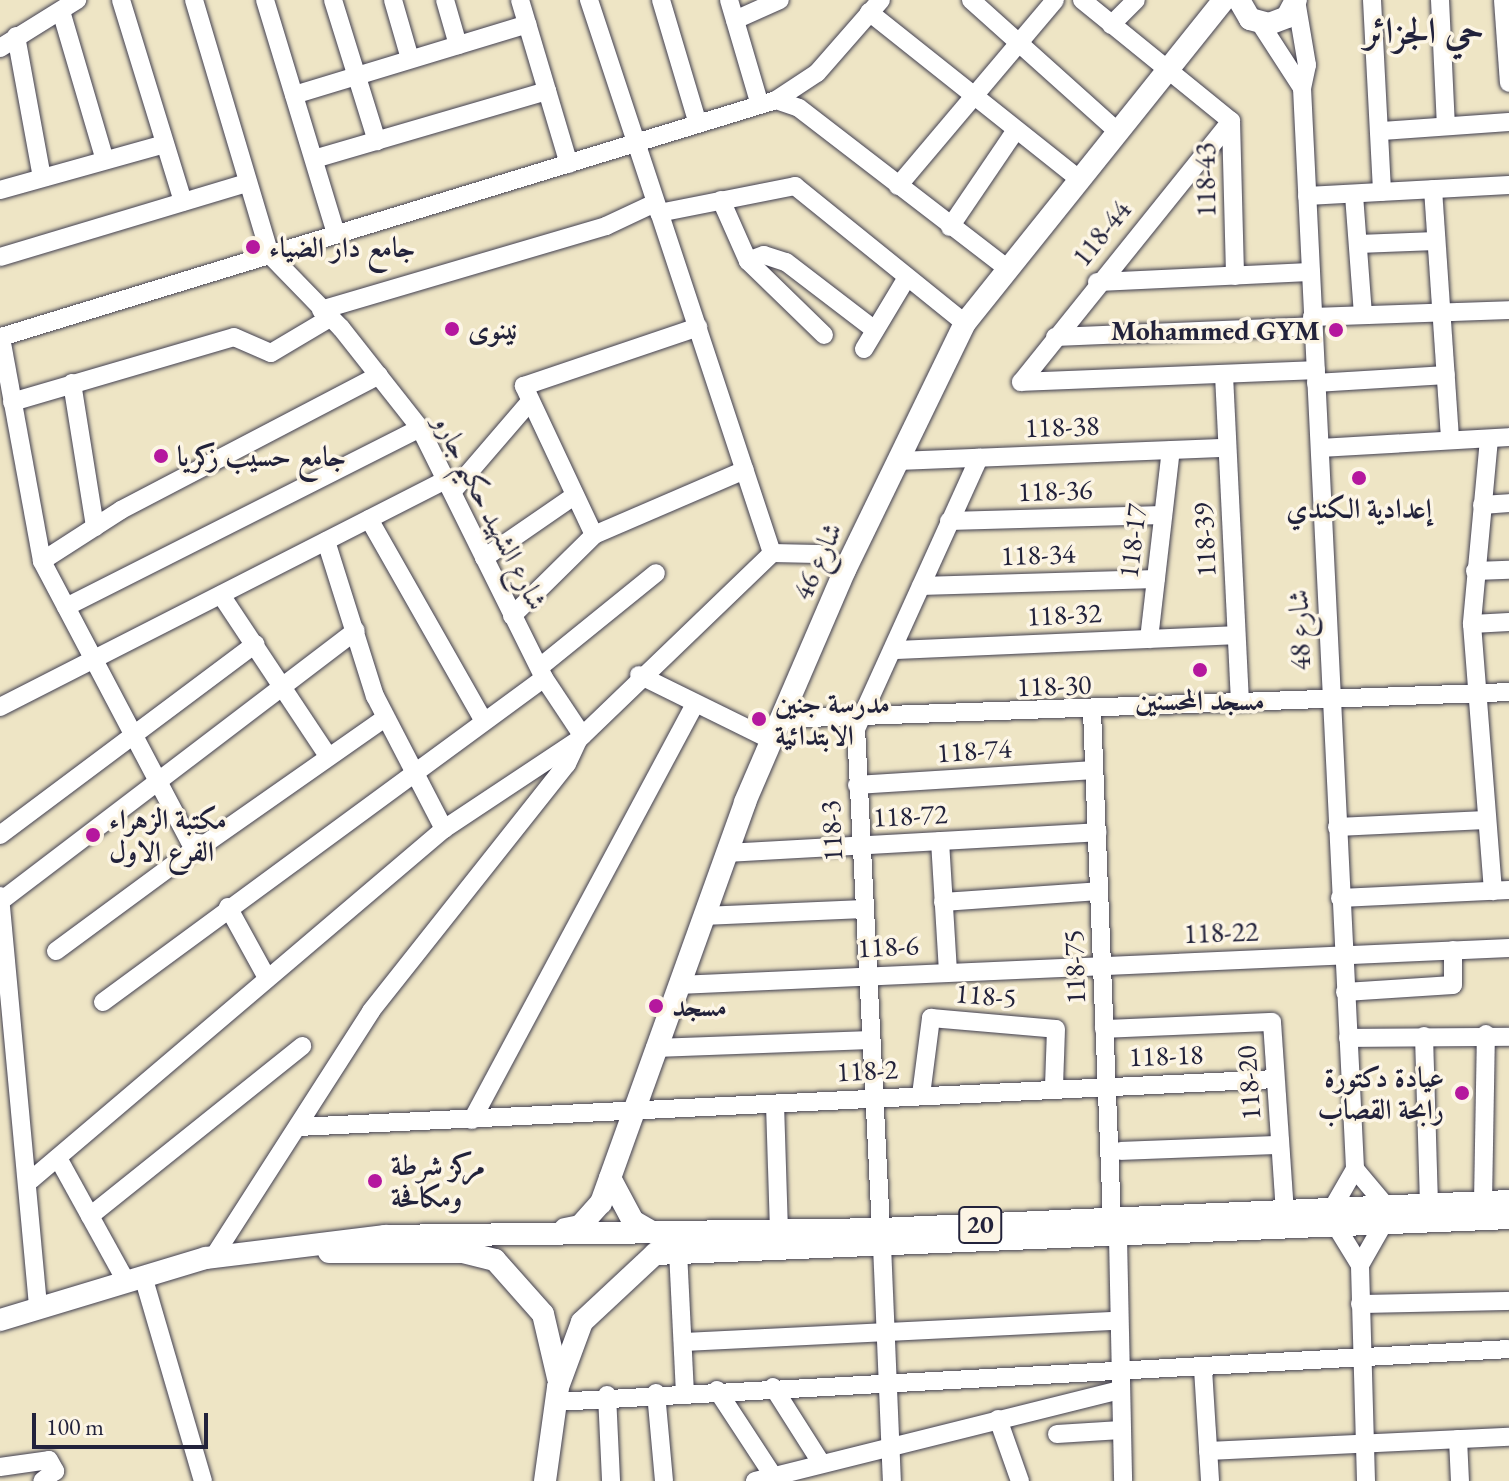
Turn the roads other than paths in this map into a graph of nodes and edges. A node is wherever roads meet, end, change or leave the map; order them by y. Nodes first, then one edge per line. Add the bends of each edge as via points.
1 (121, 0) edge
2 (194, 0) edge
3 (265, 0) edge
4 (333, 0) edge
5 (393, 0) edge
6 (445, 0) edge
7 (520, 0) edge
8 (589, 0) edge
9 (661, 0) edge
10 (729, 0) edge
11 (780, 0) edge
12 (971, 0) edge
13 (1055, 0) edge
14 (1082, 0) edge
15 (1136, 0) edge
16 (1224, 0) edge
17 (1296, 0) edge
18 (1372, 0) edge
19 (1440, 0) edge
20 (1503, 0) edge
21 (69, 5) edge
22 (875, 6) edge
23 (1250, 14) edge
24 (735, 20) junction
25 (527, 24) junction
26 (1111, 25) junction
27 (1193, 31) junction
28 (16, 36) junction
29 (458, 45) junction
30 (1017, 45) junction
31 (0, 48) edge
32 (410, 59) junction
33 (1162, 70) junction
34 (356, 75) junction
35 (1509, 83) edge
36 (1302, 88) junction
37 (547, 91) junction
38 (294, 95) junction
39 (973, 97) junction
40 (768, 102) junction
41 (1231, 121) junction
42 (1509, 122) edge
43 (698, 124) junction
44 (1446, 126) junction
45 (1115, 129) junction
46 (1016, 130) junction
47 (1382, 131) junction
48 (377, 141) junction
49 (165, 144) junction
50 (632, 145) junction
51 (104, 157) junction
52 (314, 159) junction
53 (569, 164) junction
54 (42, 177) junction
55 (1078, 178) junction
56 (244, 184) junction
57 (1509, 185) edge
58 (898, 186) junction
59 (1433, 189) junction
60 (0, 190) edge
61 (1382, 192) junction
62 (1354, 195) junction
63 (1307, 196) junction
64 (721, 200) junction
65 (183, 202) junction
66 (656, 208) junction
67 (950, 227) junction
68 (336, 234) junction
69 (1436, 241) junction
70 (1358, 244) junction
71 (270, 255) junction
72 (0, 257) edge
73 (748, 261) junction
74 (1007, 268) junction
75 (1311, 272) junction
76 (1235, 276) junction
77 (906, 279) junction
78 (1097, 282) junction
79 (1509, 310) edge
80 (1441, 313) junction
81 (326, 314) junction
82 (1363, 315) junction
83 (1313, 321) junction
84 (965, 323) junction
85 (698, 327) junction
86 (875, 330) junction
87 (824, 335) dead end
88 (1055, 337) junction
89 (864, 349) dead end
90 (379, 375) junction
91 (1224, 375) junction
92 (1446, 375) junction
93 (1316, 376) junction
94 (72, 383) junction
95 (12, 402) junction
96 (527, 405) junction
97 (420, 428) junction
98 (1509, 437) edge
99 (1450, 439) junction
100 (1489, 439) junction
101 (1227, 448) junction
102 (1320, 448) junction
103 (1171, 450) junction
104 (979, 458) junction
105 (898, 461) junction
106 (745, 470) junction
107 (449, 486) junction
108 (571, 498) junction
109 (1509, 503) edge
110 (1482, 505) junction
111 (1163, 515) junction
112 (369, 519) junction
113 (949, 521) junction
114 (95, 527) junction
115 (594, 535) junction
116 (326, 541) junction
117 (772, 553) junction
118 (484, 558) junction
119 (42, 561) junction
120 (845, 570) junction
121 (1509, 570) edge
122 (1475, 571) junction
123 (656, 573) dead end
124 (1156, 579) junction
125 (921, 586) junction
126 (221, 595) junction
127 (66, 607) junction
128 (512, 616) junction
129 (1509, 622) edge
130 (1472, 624) junction
131 (356, 631) junction
132 (1236, 635) junction
133 (1149, 639) junction
134 (255, 644) junction
135 (894, 650) junction
136 (93, 661) junction
137 (542, 673) junction
138 (639, 675) junction
139 (284, 688) junction
140 (1509, 692) edge
141 (1480, 693) junction
142 (1330, 698) junction
143 (1240, 703) junction
144 (695, 704) junction
145 (0, 707) edge
146 (1092, 711) junction
147 (385, 718) junction
148 (781, 719) junction
149 (483, 720) junction
150 (860, 720) junction
151 (134, 735) junction
152 (580, 737) junction
153 (771, 740) junction
154 (328, 756) junction
155 (1094, 770) junction
156 (411, 773) junction
157 (158, 776) junction
158 (857, 785) junction
159 (1486, 820) junction
160 (1337, 827) junction
161 (444, 829) junction
162 (1097, 832) junction
163 (0, 835) edge
164 (940, 841) junction
165 (860, 846) junction
166 (197, 847) junction
167 (726, 853) junction
168 (1501, 890) edge
169 (1099, 891) junction
170 (1340, 898) junction
171 (0, 899) edge
172 (943, 902) junction
173 (228, 907) junction
174 (864, 909) junction
175 (703, 916) junction
176 (1509, 948) edge
177 (1453, 950) junction
178 (56, 951) dead end
179 (1342, 956) junction
180 (1102, 963) junction
181 (4, 966) edge
182 (948, 971) junction
183 (867, 975) junction
184 (266, 976) junction
185 (678, 985) junction
186 (1345, 992) junction
187 (103, 1002) dead end
188 (1104, 1029) junction
189 (1486, 1034) junction
190 (1424, 1036) junction
191 (1509, 1037) edge
192 (1348, 1038) junction
193 (871, 1040) junction
194 (18, 1042) junction
195 (302, 1046) dead end
196 (655, 1048) junction
197 (0, 1053) edge
198 (1275, 1079) junction
199 (1107, 1085) junction
200 (1054, 1087) junction
201 (921, 1095) junction
202 (874, 1098) junction
203 (775, 1104) junction
204 (630, 1113) junction
205 (472, 1120) junction
206 (298, 1127) junction
207 (1280, 1145) junction
208 (1121, 1151) dead end
209 (58, 1158) junction
210 (1355, 1169) junction
211 (610, 1178) junction
212 (31, 1180) junction
213 (1509, 1201) edge
214 (1483, 1202) junction
215 (1429, 1204) junction
216 (1285, 1212) junction
217 (1385, 1215) junction
218 (90, 1216) junction
219 (1334, 1218) junction
220 (1509, 1218) edge
221 (1115, 1228) junction
222 (544, 1230) junction
223 (779, 1231) junction
224 (656, 1233) junction
225 (882, 1237) junction
226 (296, 1249) junction
227 (678, 1251) junction
228 (214, 1256) junction
229 (1360, 1265) junction
230 (135, 1278) junction
231 (1509, 1301) edge
232 (1360, 1304) junction
233 (38, 1309) junction
234 (0, 1320) edge
235 (1117, 1321) junction
236 (885, 1333) junction
237 (683, 1342) junction
238 (1509, 1349) edge
239 (1359, 1359) junction
240 (1203, 1369) junction
241 (887, 1382) junction
242 (1118, 1382) junction
243 (773, 1387) junction
244 (717, 1390) junction
245 (685, 1392) junction
246 (656, 1393) junction
247 (557, 1394) junction
248 (607, 1395) junction
249 (998, 1419) junction
250 (1121, 1430) junction
251 (1057, 1434) dead end
252 (1509, 1437) edge
253 (1458, 1439) junction
254 (1364, 1443) junction
255 (890, 1444) junction
256 (1208, 1451) junction
257 (820, 1461) junction
258 (0, 1467) edge
259 (764, 1478) edge
260 (42, 1481) edge
261 (203, 1481) edge
262 (545, 1481) edge
263 (611, 1481) edge
264 (664, 1481) edge
265 (892, 1481) edge
266 (1020, 1481) edge
267 (1123, 1481) edge
268 (1210, 1481) edge
269 (1366, 1481) edge
270 (1460, 1481) edge

1 - 49 street
2 - 56 street
3 - 38 street
4 - 34 street
5 - 32 street
6 - 29 street
7 - 25 street
8 - 50 street
9 - 43 street
10 - 24 street
11 - 24 street
12 - 30 street
13 - 30 street
14 - 26 street, 118-43
15 - 26 street
16 - 27 main road, شارع 46
17 - 23 main road via 1279,22
17 - 36 street, شارع 48 via 1307,65
18 - 47 street
19 - 44 street
20 - 35 street
21 - 28 street
21 - 51 street
22 - 39 street
22 - 40 street via 817,73
23 - 27 main road
23 - 36 street
24 - 40 street
25 - 29 street
25 - 37 street
26 - 33 street, 118-43
27 - 33 main road, شارع 46
28 - 31 street
28 - 54 street
29 - 32 street
30 - 39 street
30 - 45 street
32 - 34 street
33 - 41 street, 118-43
33 - 45 main road, شارع 46
34 - 38 street
34 - 48 street
36 - 63 street, شارع 48
37 - 48 street
37 - 53 street
38 - 52 street
39 - 46 street
39 - 58 street
40 - 43 street
40 - 58 street via 799,108
41 - 76 street, 118-43
41 - 78 street, 118-44
42 - 44 street
43 - 50 street
44 - 47 street
45 - 55 main road, شارع 46
46 - 55 street
46 - 67 street
47 - 61 street
48 - 52 street
49 - 51 street
49 - 65 street
50 - 53 street
50 - 66 street
51 - 54 street
52 - 68 street
53 - 68 street
54 - 60 street
55 - 74 main road, شارع 46
56 - 65 street
56 - 71 street
57 - 59 street
58 - 67 street
59 - 61 street
59 - 69 street
61 - 62 street
62 - 63 street
62 - 70 street
63 - 75 street, شارع 48
64 - 66 street
64 - 73 street
64 - 77 street via 795,186
65 - 72 street
66 - 81 street
66 - 85 street
67 - 74 street
68 - 71 street
69 - 70 street
69 - 80 street
70 - 82 street
71 - 81 street, شارع الشهيد حكيم جارو
71 - 95 street via 7,330 1,337
73 - 86 street via 764,255 786,262
73 - 87 street
74 - 84 main road, شارع 46
75 - 76 street
75 - 83 street, شارع 48
76 - 78 street
77 - 84 street
77 - 86 street
78 - 88 street, 118-44
79 - 80 street
80 - 82 street
80 - 92 street
81 - 90 street, شارع الشهيد حكيم جارو
81 - 94 street via 271,353 234,337
82 - 83 street
83 - 88 street
83 - 93 street, شارع 48
84 - 105 main road, شارع 46
85 - 96 street via 527,382
85 - 106 street
86 - 89 street
88 - 91 street, 118-44 via 1023,385
90 - 97 street, شارع الشهيد حكيم جارو
90 - 114 street
91 - 93 street
91 - 101 street, 118-39
92 - 93 street
92 - 99 street
93 - 102 street, شارع 48
94 - 95 street
94 - 114 street
95 - 119 street
96 - 107 street
96 - 108 street
97 - 107 street, شارع الشهيد حكيم جارو
97 - 127 street
98 - 100 street
99 - 100 street
99 - 102 street
100 - 110 street
101 - 103 street, 118-38
101 - 132 street, 118-39
102 - 142 street, شارع 48
103 - 104 street, 118-38
103 - 111 street, 118-17
104 - 105 street, 118-38
104 - 113 street, 118-3
105 - 120 main road, شارع 46
106 - 115 street
106 - 117 street
107 - 112 street
107 - 118 street, شارع الشهيد حكيم جارو
108 - 115 street
108 - 118 street
109 - 110 street
110 - 122 street
111 - 113 street, 118-36
111 - 124 street, 118-17
112 - 116 street
112 - 149 street
113 - 125 street, 118-3
114 - 119 street
115 - 128 street
116 - 126 street
116 - 131 street
117 - 120 street via 818,554
117 - 138 street
118 - 128 street, شارع الشهيد حكيم جارو
119 - 127 street
120 - 148 main road, شارع 46
121 - 122 street
122 - 130 street
123 - 137 street
124 - 125 street, 118-34
124 - 133 street, 118-17
125 - 135 street, 118-3
126 - 134 street
126 - 136 street
127 - 136 street
128 - 137 street, شارع الشهيد حكيم جارو
129 - 130 street
130 - 141 street
131 - 139 street
131 - 147 street
132 - 133 street, 118-32
132 - 143 street, 118-39
133 - 135 street, 118-32
134 - 139 street
134 - 151 street
135 - 150 street, 118-3
136 - 145 street
136 - 151 street
137 - 149 street
137 - 152 street, شارع الشهيد حكيم جارو
138 - 144 street
138 - 152 street
139 - 154 street
139 - 157 street
140 - 141 street, 118-30
141 - 142 street, 118-30
141 - 159 street
142 - 143 street, 118-30
142 - 160 street, شارع 48
143 - 146 street, 118-30
144 - 153 street
144 - 205 street
146 - 150 street, 118-30
146 - 155 street, 118-75
147 - 154 street
147 - 156 street
148 - 150 street, 118-30
148 - 153 main road, شارع 46
149 - 156 street
150 - 158 street, 118-3
151 - 157 street
151 - 163 street
152 - 161 street
152 - 206 street via 567,764 423,939
153 - 167 main road, شارع 46
154 - 166 street
155 - 158 street, 118-74
155 - 162 street, 118-75
156 - 161 street
156 - 173 street
157 - 166 street
157 - 171 street
158 - 165 street, 118-3
159 - 160 street
159 - 168 street
160 - 170 street, شارع 48
161 - 184 street
162 - 164 street, 118-72
162 - 169 street, 118-75
164 - 165 street, 118-72
164 - 172 street
165 - 167 street, 118-72
165 - 174 street, 118-3
166 - 178 street
167 - 175 main road, شارع 46
168 - 170 street
169 - 172 street
169 - 180 street, 118-75
170 - 179 street, شارع 48
171 - 181 street
172 - 182 street
173 - 184 street
173 - 187 street
174 - 175 street
174 - 183 street, 118-3
175 - 185 main road, شارع 46
176 - 177 street, 118-22
177 - 179 street, 118-22
177 - 186 street via 1453,985
179 - 180 street, 118-22
179 - 186 street, شارع 48
180 - 182 street, 118-6
180 - 188 street, 118-75
181 - 194 street
182 - 183 street, 118-6
183 - 185 street, 118-6
183 - 193 street, 118-3
184 - 209 street
185 - 196 main road, شارع 46
186 - 192 street, شارع 48
188 - 198 street, 118-20 via 1272,1022
188 - 199 street, 118-75
189 - 190 street
189 - 191 street
189 - 214 street
190 - 192 street
190 - 215 street
192 - 210 street, شارع 48
193 - 196 street
193 - 202 street, 118-3
194 - 197 street
194 - 212 street
195 - 218 street
196 - 204 main road, شارع 46
198 - 199 street, 118-18
198 - 207 street, 118-20
199 - 200 street, 118-2
199 - 221 street, 118-75
200 - 201 street, 118-2
200 - 201 street, 118-5 via 1056,1029 931,1018
201 - 202 street, 118-2
202 - 203 street, 118-2
202 - 225 street, 118-3
203 - 204 street, 118-2
203 - 223 street
204 - 205 street, 118-2
204 - 211 main road, شارع 46
205 - 206 street, 118-2
206 - 228 street
207 - 208 street
207 - 216 street, 118-20
209 - 212 street
209 - 218 street
210 - 217 street
210 - 219 street
211 - 222 main road, شارع 46 via 593,1215 580,1226
211 - 224 main road via 633,1221
212 - 233 street
213 - 214 main road
214 - 215 main road
215 - 217 main road
216 - 219 main road, 20
216 - 221 main road, 20
217 - 219 main road, 20
217 - 220 main road
217 - 229 street
218 - 230 street
219 - 221 main road, 20
219 - 229 street
221 - 225 main road, 20
221 - 235 street, 118-75
222 - 224 main road, 20
222 - 226 main road via 385,1236
223 - 224 main road, 20
223 - 225 main road, 20
225 - 227 main road, 20
225 - 236 street, 118-3
226 - 228 main road
226 - 247 main road via 463,1252 495,1260 543,1314
227 - 237 street
227 - 247 main road via 647,1256 590,1309
228 - 230 main road
229 - 232 street
230 - 233 main road
230 - 261 street
231 - 232 street
232 - 239 street
233 - 234 main road
235 - 236 street
235 - 242 street, 118-75
236 - 237 street
236 - 241 street, 118-3
237 - 245 street
238 - 239 street
239 - 240 street
239 - 254 street
240 - 242 street
240 - 256 street
241 - 242 street
241 - 243 street
241 - 255 street, 118-3
242 - 249 street
242 - 250 street, 118-75
243 - 244 street
243 - 257 street
244 - 245 street
244 - 259 street
245 - 246 street
246 - 248 street
246 - 264 street
247 - 248 street
247 - 262 main road
248 - 263 street
249 - 255 street
249 - 266 street
250 - 251 street
250 - 267 street, 118-75
252 - 253 street
253 - 254 street
253 - 270 street
254 - 256 street
254 - 269 street
255 - 257 street
255 - 265 street, 118-3
256 - 268 street
257 - 259 street
258 - 260 street via 49,1460 55,1471

